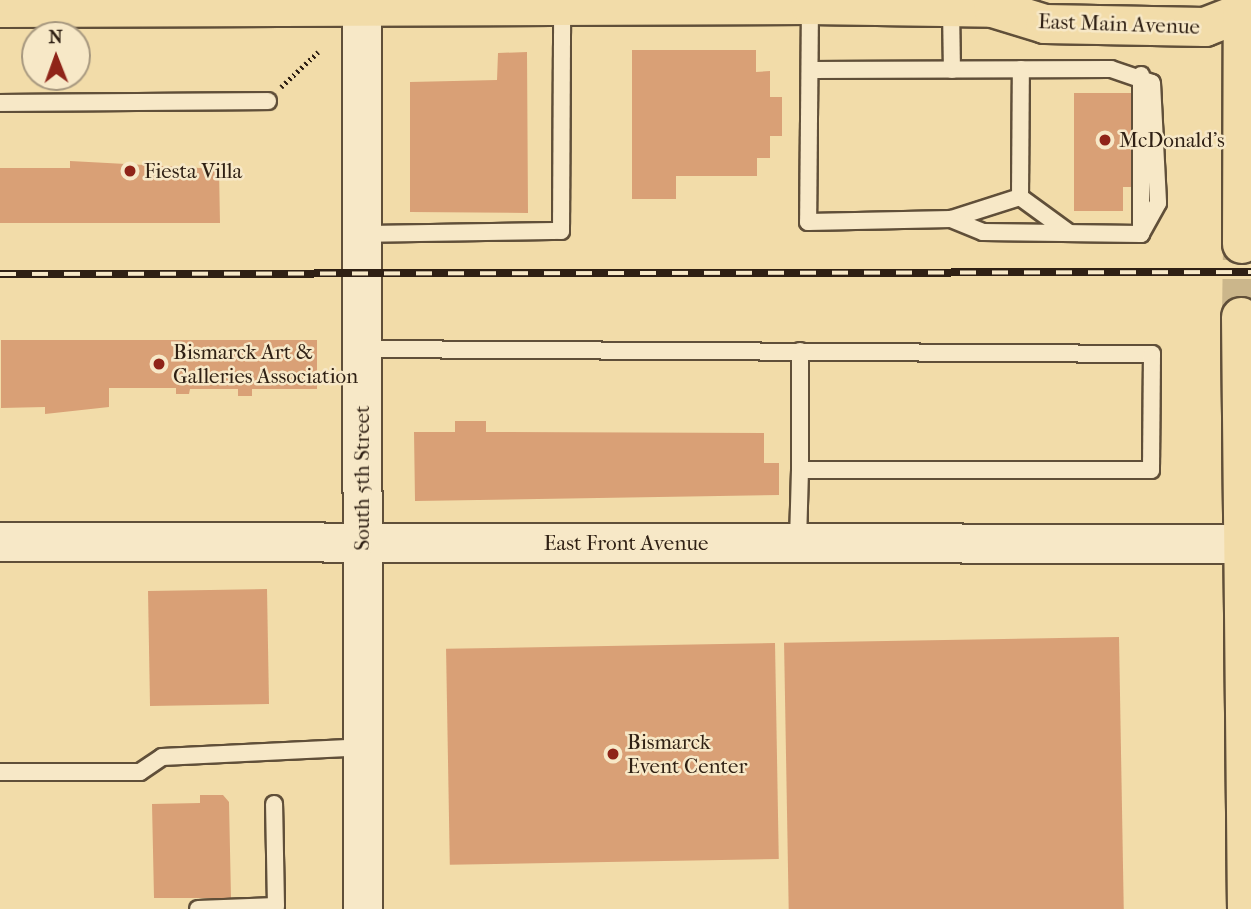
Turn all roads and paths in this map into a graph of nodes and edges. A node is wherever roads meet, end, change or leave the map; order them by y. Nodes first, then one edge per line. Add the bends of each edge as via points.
1 (362, 3) edge
2 (1003, 4) edge
3 (562, 5) junction
4 (810, 5) junction
5 (1241, 5) edge
6 (0, 8) edge
7 (951, 8) junction
8 (318, 52) dead end
9 (952, 69) junction
10 (1021, 69) junction
11 (810, 70) junction
12 (268, 101) joint
13 (1, 102) edge
14 (1020, 197) junction
15 (951, 219) junction
16 (1068, 232) junction
17 (361, 234) junction
18 (1242, 244) tunnel mouth
19 (1241, 317) tunnel mouth
20 (361, 349) junction
21 (800, 351) junction
22 (800, 470) junction
23 (0, 542) edge
24 (363, 542) junction
25 (798, 543) junction
26 (1248, 544) edge
27 (363, 747) junction
28 (0, 772) edge
29 (274, 804) dead end
30 (198, 909) edge
31 (363, 909) edge
32 (1247, 909) edge

1 - 3 main road, East Main Avenue
1 - 6 main road, East Main Avenue
1 - 17 street, South 5th Street
2 - 5 main road, East Main Avenue via 1045,24 1205,27
2 - 7 main road, East Main Avenue
3 - 4 main road, East Main Avenue
3 - 17 lane via 561,231
4 - 7 main road, East Main Avenue
4 - 11 lane
5 - 18 main road
7 - 9 lane
8 - 12 path
9 - 10 lane
9 - 11 lane
10 - 14 lane
10 - 16 lane via 1141,75 1156,96 1158,203 1141,234
11 - 15 lane via 808,222
12 - 13 lane
14 - 15 lane
14 - 16 lane
15 - 16 lane via 983,232
17 - 20 street, South 5th Street
19 - 26 main road
20 - 21 lane
20 - 24 street, South 5th Street
21 - 22 lane
21 - 22 lane via 1152,354 1151,470
22 - 25 lane
23 - 24 street, East Front Avenue
24 - 25 street, East Front Avenue
24 - 27 street, South 5th Street
25 - 26 street, East Front Avenue
26 - 32 main road
27 - 28 lane via 162,757 140,772
27 - 31 street, South 5th Street
29 - 30 lane via 276,906

